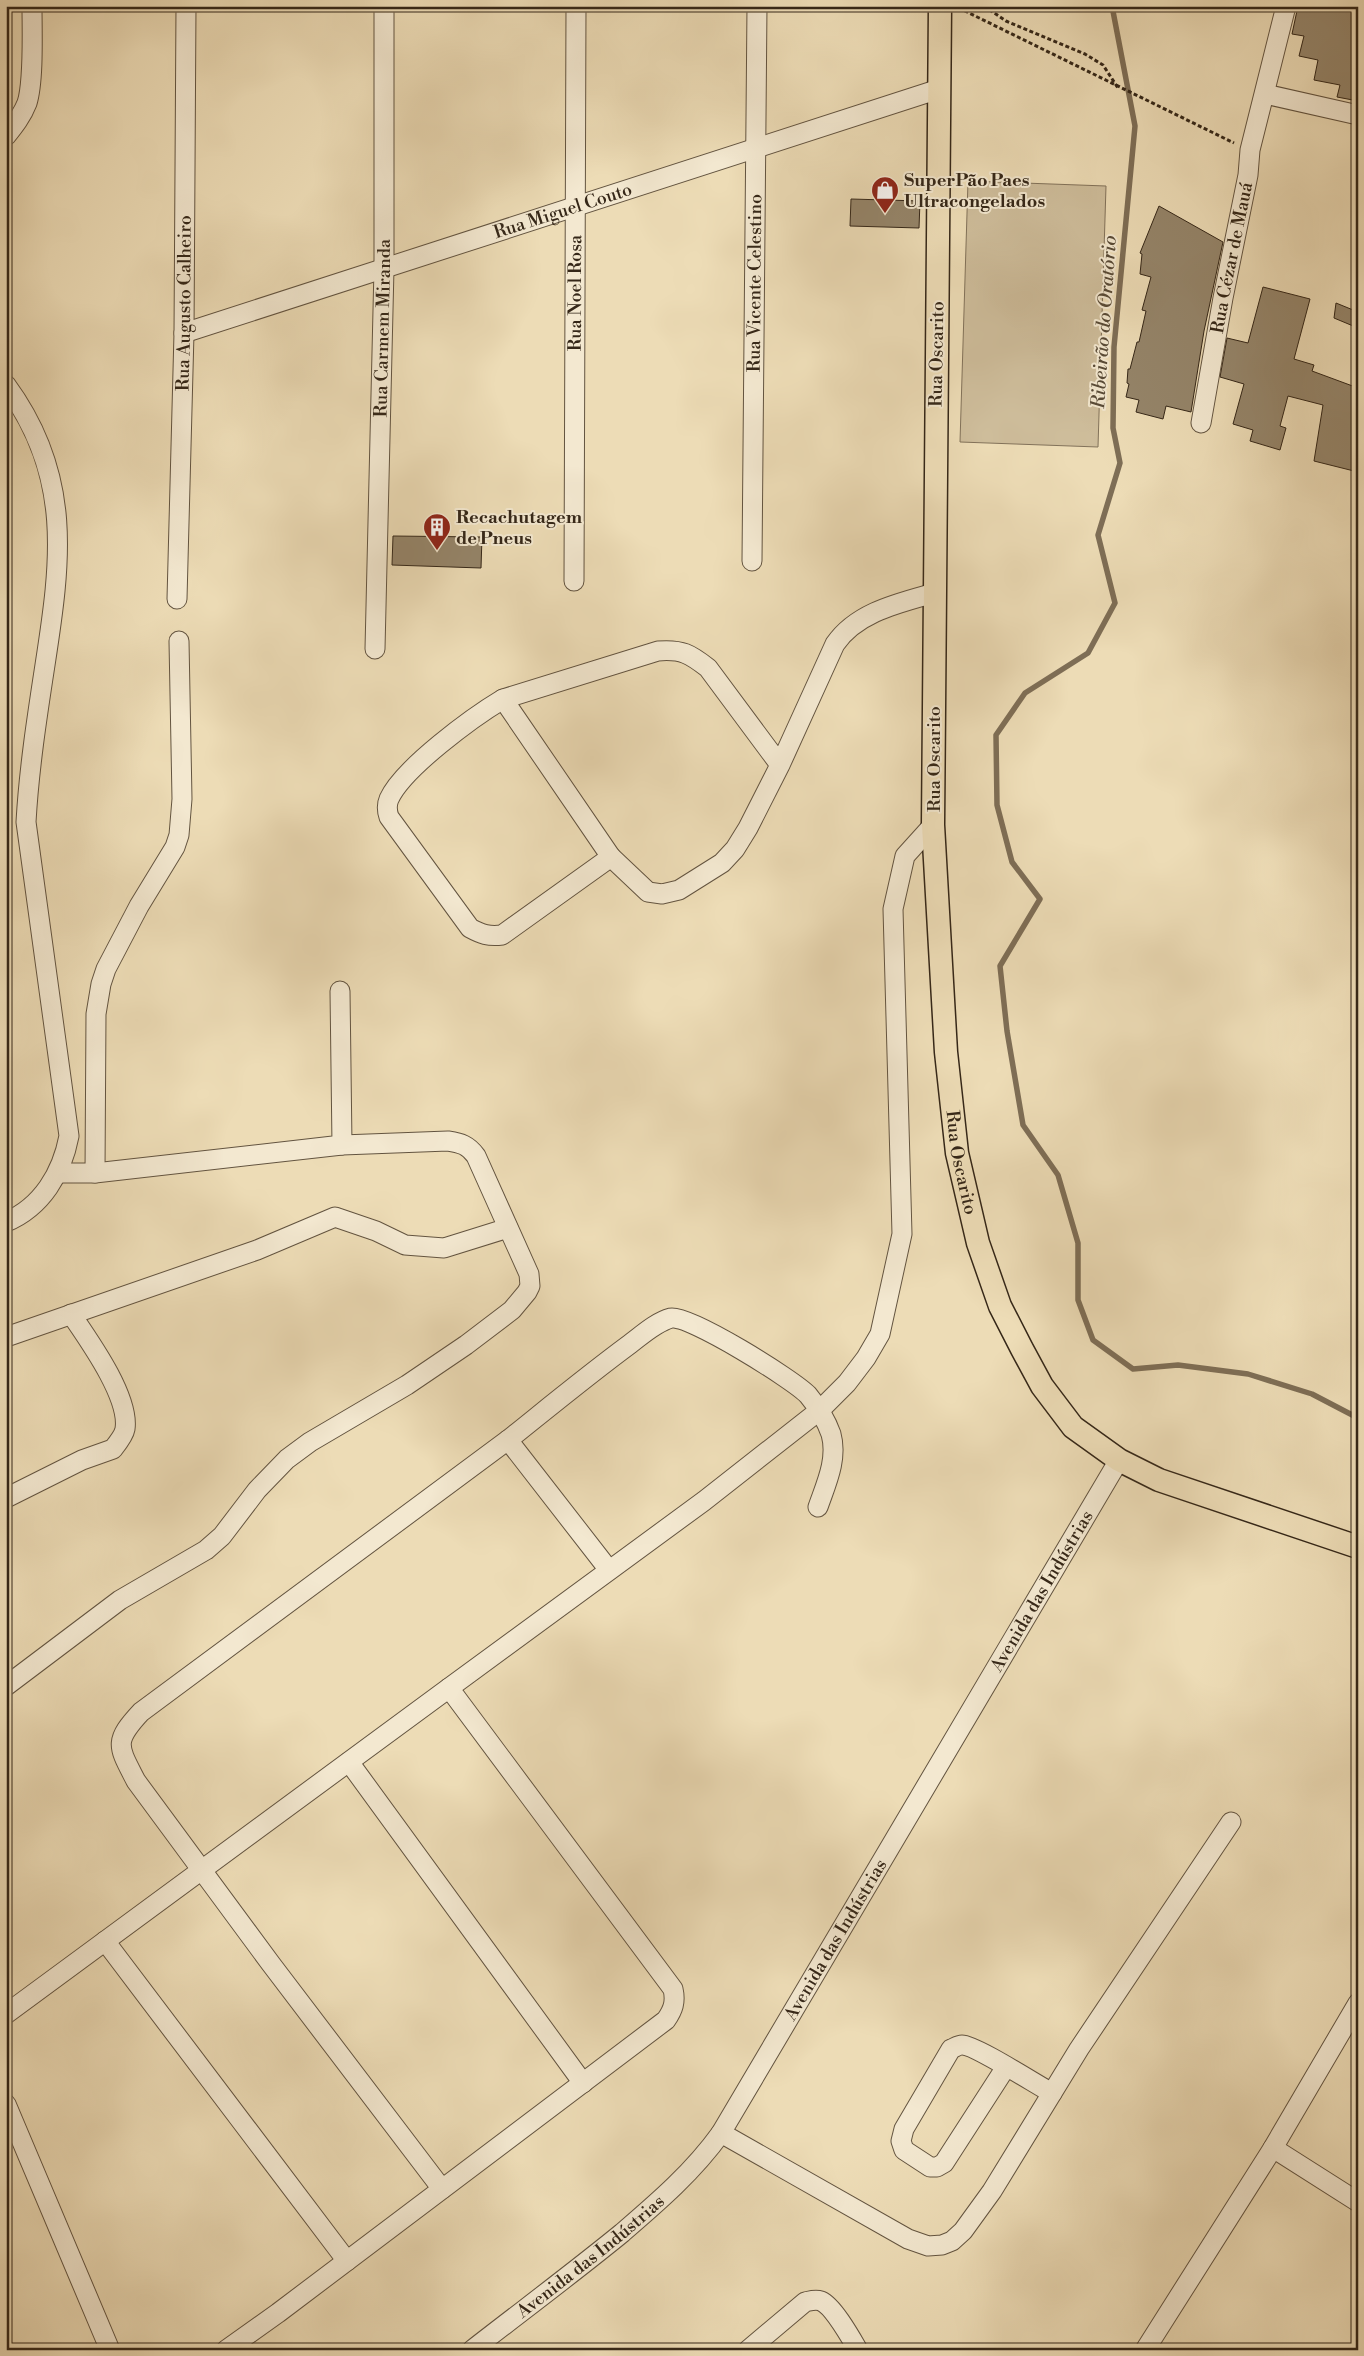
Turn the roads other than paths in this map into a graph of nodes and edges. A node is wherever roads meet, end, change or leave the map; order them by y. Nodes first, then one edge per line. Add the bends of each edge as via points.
1 (32, 6) edge
2 (186, 6) edge
3 (384, 6) edge
4 (576, 6) edge
5 (758, 6) edge
6 (940, 6) edge
7 (1286, 6) edge
8 (940, 89) junction
9 (1265, 94) junction
10 (1358, 115) edge
11 (6, 136) edge
12 (757, 149) junction
13 (574, 208) junction
14 (384, 268) junction
15 (184, 333) junction
16 (6, 385) edge
17 (1201, 423) dead end
18 (752, 561) dead end
19 (574, 582) dead end
20 (934, 593) junction
21 (177, 599) dead end
22 (179, 641) dead end
23 (375, 649) dead end
24 (503, 699) junction
25 (780, 765) junction
26 (934, 824) junction
27 (611, 857) junction
28 (340, 990) dead end
29 (342, 1145) junction
30 (58, 1173) junction
31 (95, 1173) junction
32 (6, 1222) edge
33 (508, 1228) junction
34 (70, 1314) junction
35 (6, 1337) edge
36 (820, 1410) junction
37 (508, 1440) junction
38 (1119, 1460) junction
39 (6, 1498) edge
40 (818, 1507) dead end
41 (1358, 1547) edge
42 (609, 1570) junction
43 (6, 1686) edge
44 (449, 1688) junction
45 (349, 1762) junction
46 (1231, 1822) dead end
47 (202, 1872) junction
48 (106, 1941) junction
49 (1358, 2003) edge
50 (6, 2014) edge
51 (1006, 2067) junction
52 (583, 2083) junction
53 (1052, 2093) junction
54 (6, 2104) edge
55 (720, 2133) junction
56 (1273, 2148) junction
57 (442, 2189) junction
58 (1358, 2202) edge
59 (347, 2261) junction
60 (110, 2350) edge
61 (226, 2350) edge
62 (472, 2350) edge
63 (748, 2350) edge
64 (858, 2350) edge
65 (1146, 2350) edge

1 - 11 street via 32,59 27,102
2 - 15 street, Rua Augusto Calheiro
3 - 14 street, Rua Carmem Miranda
4 - 13 street, Rua Noel Rosa
5 - 12 street, Rua Vicente Celestino
6 - 8 main road, Rua Oscarito
7 - 9 street, Rua Cézar de Mauá
8 - 12 street, Rua Miguel Couto
8 - 20 main road, Rua Oscarito
9 - 10 street
9 - 17 street, Rua Cézar de Mauá via 1250,150
12 - 13 street, Rua Miguel Couto
12 - 18 street, Rua Vicente Celestino
13 - 14 street, Rua Miguel Couto
13 - 19 street, Rua Noel Rosa
14 - 15 street, Rua Miguel Couto
14 - 23 street, Rua Carmem Miranda
15 - 21 street, Rua Augusto Calheiro
16 - 30 street via 38,441 50,478 58,521 57,586 29,773 26,822 68,1136
20 - 25 street via 856,621 844,631 835,644
20 - 26 main road, Rua Oscarito
22 - 31 street via 182,799 179,835 175,847 138,906 101,984 96,1014
24 - 25 street via 658,651 676,649 708,668
24 - 27 street
24 - 27 street via 422,760 388,800 386,809 389,817 470,928 487,936 502,935
25 - 27 street via 736,850 722,863 679,890 662,894 648,892
26 - 36 street via 905,856 893,909 902,1234 880,1334 847,1383
26 - 38 main road, Rua Oscarito via 946,1052 957,1153 978,1243 1000,1306 1042,1386 1074,1427
28 - 29 street
29 - 31 street
29 - 33 street via 448,1141 464,1144 476,1156
30 - 31 street
30 - 32 street via 34,1204
33 - 34 street via 444,1248 405,1245 335,1217 257,1250
33 - 43 street via 530,1280 527,1292 512,1310 407,1384 295,1453 269,1477 222,1536 206,1550 120,1600
34 - 35 street
34 - 39 street via 107,1368 123,1411 125,1430 113,1449 82,1460
36 - 37 street via 797,1385 705,1329 673,1317 658,1324 597,1368
36 - 40 street via 832,1437 833,1451 830,1474
36 - 42 street
37 - 42 street
37 - 47 street via 141,1712 127,1727 120,1745 122,1755 136,1781
38 - 41 main road, Rua Oscarito via 1159,1480
38 - 55 street, Avenida das Indústrias
42 - 44 street
44 - 45 street
44 - 52 street via 673,1989 674,2006 666,2020
45 - 47 street
45 - 52 street
46 - 53 street
47 - 48 street
47 - 57 street
48 - 50 street
48 - 59 street
49 - 56 street
51 - 51 street via 970,2047 960,2045 951,2049 904,2129 901,2141 904,2150 930,2167 937,2168 944,2163
51 - 53 street
52 - 57 street
53 - 55 street via 992,2191 963,2231 942,2246 928,2246 908,2239
54 - 60 street
55 - 62 street, Avenida das Indústrias via 703,2158 672,2191
56 - 58 street
56 - 65 street
57 - 59 street
59 - 61 street
63 - 64 street via 805,2302 813,2300 828,2306

